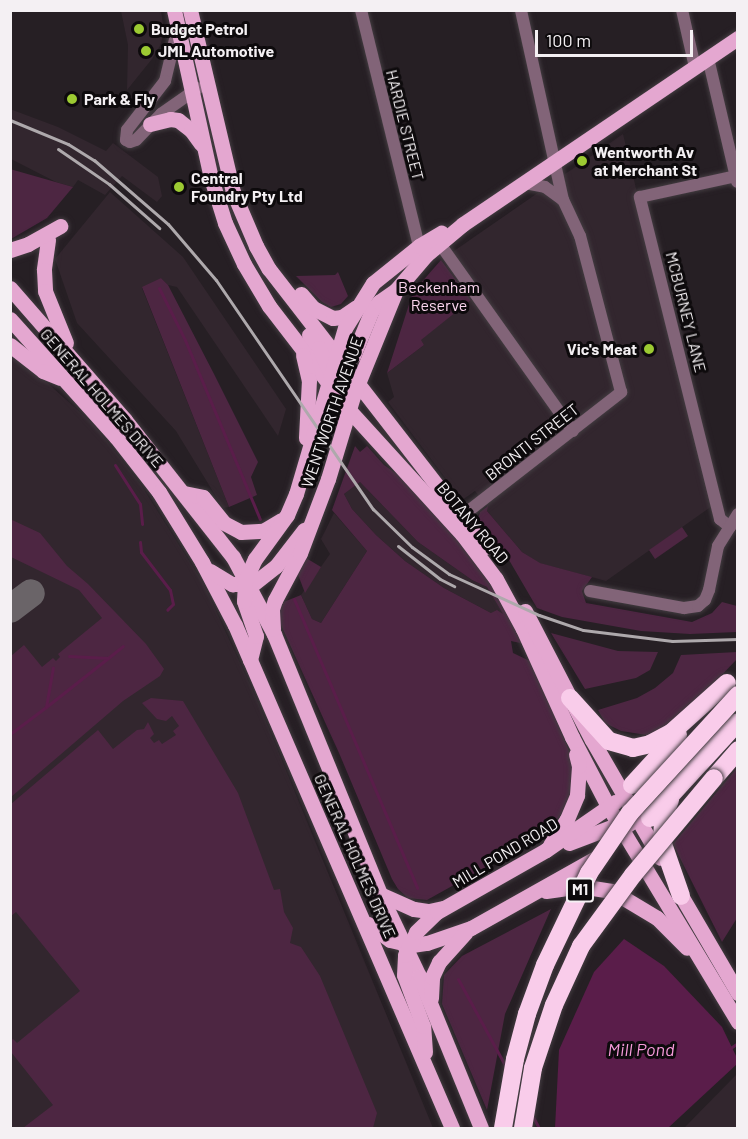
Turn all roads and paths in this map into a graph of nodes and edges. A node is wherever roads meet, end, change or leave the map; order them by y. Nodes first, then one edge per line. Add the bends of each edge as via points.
1 (174, 10) edge
2 (190, 10) edge
3 (361, 10) edge
4 (521, 10) edge
5 (682, 10) edge
6 (178, 27) junction
7 (738, 38) edge
8 (708, 58) junction
9 (695, 67) junction
10 (209, 81) junction
11 (192, 92) junction
12 (150, 124) junction
13 (204, 149) junction
14 (555, 161) junction
15 (737, 180) edge
16 (525, 183) junction
17 (563, 200) junction
18 (60, 226) dead end
19 (48, 240) dead end
20 (437, 240) junction
21 (418, 246) junction
22 (10, 250) edge
23 (272, 273) junction
24 (10, 288) edge
25 (396, 290) junction
26 (357, 306) junction
27 (10, 319) edge
28 (10, 345) edge
29 (299, 346) junction
30 (74, 360) junction
31 (334, 371) junction
32 (67, 382) junction
33 (354, 396) junction
34 (573, 431) junction
35 (338, 442) junction
36 (303, 471) junction
37 (184, 493) junction
38 (287, 514) junction
39 (738, 514) edge
40 (462, 516) junction
41 (312, 518) junction
42 (729, 527) junction
43 (202, 562) junction
44 (246, 584) junction
45 (590, 591) dead end
46 (274, 634) junction
47 (249, 660) junction
48 (734, 684) edge
49 (570, 698) junction
50 (738, 722) edge
51 (572, 737) junction
52 (738, 750) edge
53 (627, 790) junction
54 (675, 790) junction
55 (609, 808) junction
56 (619, 825) junction
57 (641, 830) junction
58 (546, 850) junction
59 (534, 893) junction
60 (380, 894) junction
61 (681, 896) junction
62 (451, 905) junction
63 (360, 912) junction
64 (471, 928) junction
65 (406, 946) junction
66 (714, 980) junction
67 (738, 993) edge
68 (433, 1010) junction
69 (735, 1018) edge
70 (427, 1067) junction
71 (452, 1128) edge
72 (481, 1128) edge
73 (503, 1128) edge
74 (523, 1128) edge

1 - 6 main road, BOTANY ROAD
2 - 10 main road, BOTANY ROAD
3 - 21 street, HARDIE STREET
4 - 14 street
5 - 9 street
6 - 11 main road, BOTANY ROAD
6 - 12 street via 165,81 127,130 126,140 135,142
7 - 8 main road, WENTWORTH AVENUE
8 - 9 main road, WENTWORTH AVENUE
8 - 15 street
9 - 14 main road, WENTWORTH AVENUE
10 - 11 street
10 - 23 main road, BOTANY ROAD via 233,192 247,228
11 - 12 street
11 - 13 main road, BOTANY ROAD
12 - 13 main road via 170,119 184,123
13 - 29 main road, BOTANY ROAD via 218,204 234,245 256,287
14 - 16 main road, WENTWORTH AVENUE
14 - 17 street
15 - 42 street, MCBURNEY LANE via 640,197 720,519
16 - 17 street via 545,187
16 - 20 main road, WENTWORTH AVENUE
17 - 34 street, BRONTI STREET via 580,236 621,392
18 - 22 main road
19 - 30 main road via 45,291
20 - 21 main road, WENTWORTH AVENUE
20 - 25 main road, WENTWORTH AVENUE
20 - 34 street
21 - 26 main road, WENTWORTH AVENUE via 382,275
23 - 26 main road via 288,281 313,309 328,317 342,317
23 - 31 main road, BOTANY ROAD
24 - 30 main road, GENERAL HOLMES DRIVE
25 - 31 main road via 372,310 353,356
25 - 33 main road, WENTWORTH AVENUE
26 - 31 main road, WENTWORTH AVENUE
27 - 32 main road, GENERAL HOLMES DRIVE
28 - 32 main road via 43,370
29 - 31 main road, BOTANY ROAD
29 - 36 main road via 309,380
30 - 37 main road, GENERAL HOLMES DRIVE
31 - 33 main road, BOTANY ROAD
31 - 33 main road, BOTANY ROAD
31 - 35 main road
31 - 36 main road, WENTWORTH AVENUE
32 - 43 main road, GENERAL HOLMES DRIVE via 140,467
33 - 35 main road, WENTWORTH AVENUE
33 - 40 main road, BOTANY ROAD
33 - 51 main road, BOTANY ROAD via 394,459 462,534 496,579
34 - 40 street, BRONTI STREET
35 - 41 main road, WENTWORTH AVENUE
36 - 38 main road, WENTWORTH AVENUE
37 - 38 main road via 204,497 224,523 242,532 263,531
37 - 44 main road, GENERAL HOLMES DRIVE via 232,557
38 - 44 main road, WENTWORTH AVENUE via 255,559
39 - 42 street
40 - 49 main road, BOTANY ROAD via 512,588
41 - 44 main road via 276,566 263,579
41 - 46 main road, WENTWORTH AVENUE via 300,553 272,609
42 - 45 street via 718,546 705,600 698,606 684,608
43 - 44 main road via 217,578
43 - 47 main road, GENERAL HOLMES DRIVE
44 - 46 main road, GENERAL HOLMES DRIVE
44 - 47 main road, GENERAL HOLMES DRIVE via 244,601 256,636
46 - 60 main road, GENERAL HOLMES DRIVE
47 - 63 main road, GENERAL HOLMES DRIVE
48 - 49 highway via 670,733 633,748 609,741
48 - 53 highway
48 - 73 highway, M1, bridge via 630,813 589,873 545,964 527,1014
49 - 53 main road, BOTANY ROAD
50 - 54 highway
51 - 55 main road, BOTANY ROAD
51 - 58 main road via 579,766 577,795 567,819
52 - 74 highway, M1, bridge via 633,874 581,946 554,1005 533,1068
53 - 55 main road, MILL POND ROAD
53 - 57 main road, BOTANY ROAD
54 - 57 highway
54 - 61 highway via 663,818 662,841
55 - 56 main road, BOTANY ROAD
55 - 58 main road, MILL POND ROAD
56 - 57 main road, BOTANY ROAD
56 - 58 main road
57 - 59 main road
57 - 61 main road, BOTANY ROAD
57 - 66 main road, BOTANY ROAD
58 - 62 main road, MILL POND ROAD
59 - 64 main road
59 - 66 main road via 580,886 623,896 657,918
60 - 62 main road via 421,911
60 - 65 main road, GENERAL HOLMES DRIVE
61 - 67 main road, BOTANY ROAD
62 - 65 main road, MILL POND ROAD via 427,920
63 - 65 main road via 377,933
63 - 70 main road, GENERAL HOLMES DRIVE
64 - 65 main road via 422,945
64 - 68 main road via 444,954 435,970 431,987
65 - 68 main road, GENERAL HOLMES DRIVE
65 - 70 main road, GENERAL HOLMES DRIVE via 404,975 423,1026
66 - 69 main road, BOTANY ROAD
68 - 72 main road, GENERAL HOLMES DRIVE
70 - 71 main road, GENERAL HOLMES DRIVE

